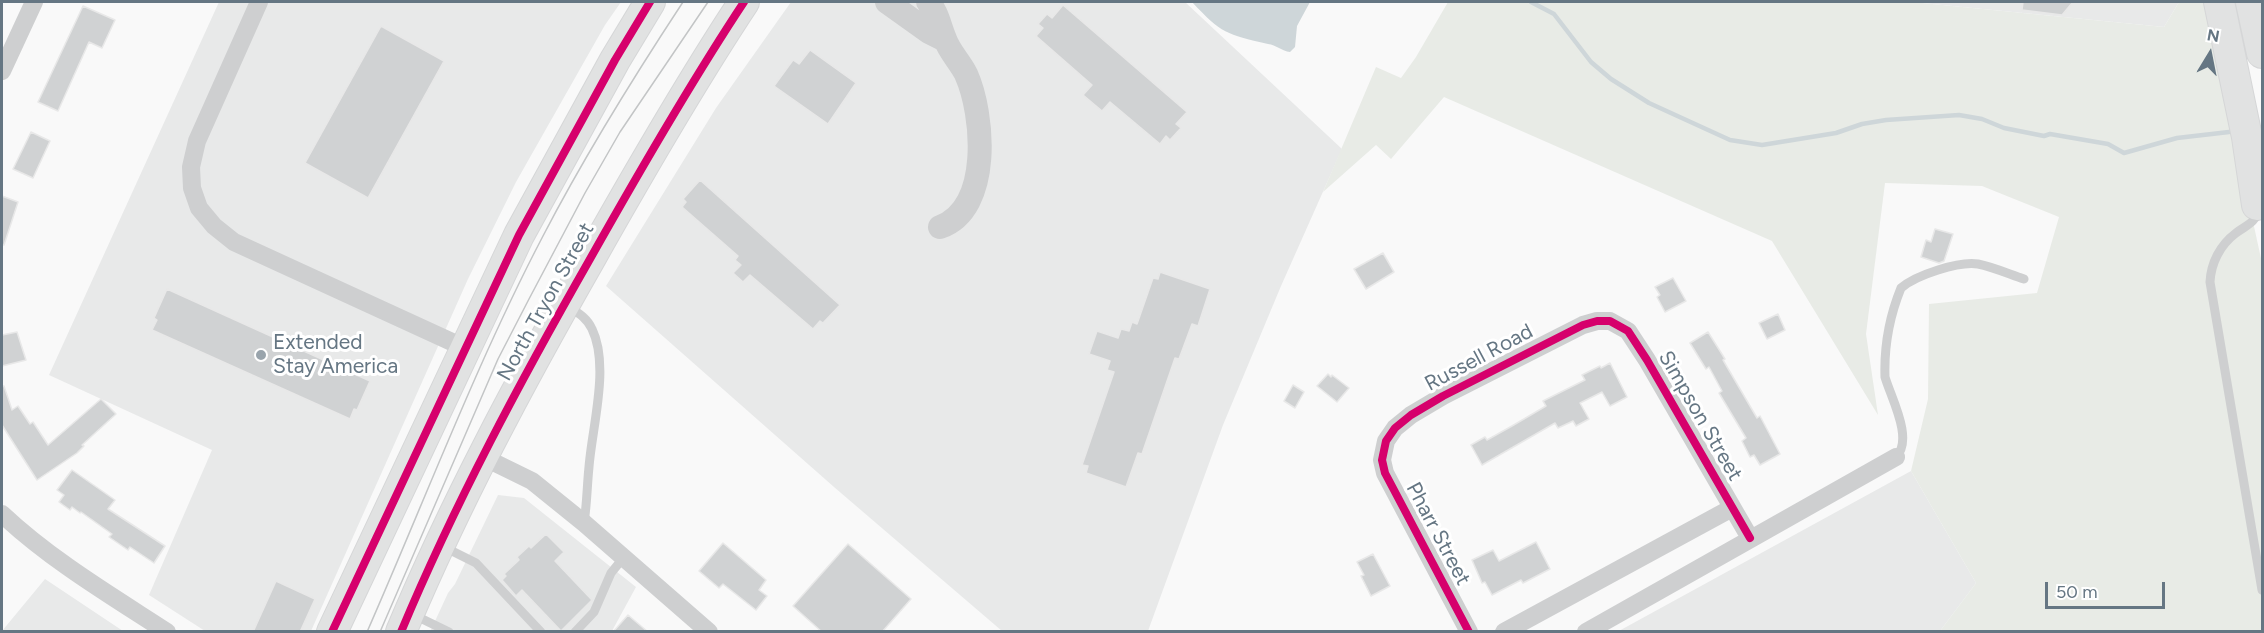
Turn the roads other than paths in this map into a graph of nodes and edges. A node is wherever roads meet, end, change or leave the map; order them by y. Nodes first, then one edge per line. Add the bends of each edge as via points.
1 (32, 2) edge
2 (259, 2) edge
3 (650, 2) edge
4 (744, 2) edge
5 (887, 2) edge
6 (928, 2) edge
7 (2219, 2) edge
8 (2251, 2) edge
9 (945, 40) junction
10 (2262, 53) edge
11 (2, 71) edge
12 (2257, 205) joint
13 (940, 227) dead end
14 (2024, 279) dead end
15 (564, 304) junction
16 (1611, 321) joint
17 (465, 348) junction
18 (1383, 453) joint
19 (483, 457) junction
20 (1896, 457) joint
21 (1732, 508) junction
22 (2, 514) edge
23 (584, 523) junction
24 (1749, 538) junction
25 (440, 545) junction
26 (624, 557) junction
27 (2262, 590) edge
28 (405, 622) edge
29 (444, 630) edge
30 (167, 632) edge
31 (332, 632) edge
32 (542, 632) edge
33 (574, 632) edge
34 (709, 632) edge
35 (1469, 632) edge
36 (1504, 632) edge
37 (1586, 632) edge

1 - 11 street
2 - 17 street via 192,154 192,188 199,208 234,242
3 - 17 main road via 544,186
4 - 15 main road, North Tryon Street via 653,147
5 - 9 street
6 - 9 street via 939,19
7 - 12 main road
8 - 10 main road
9 - 13 street via 966,74 974,96 980,141 975,188 952,220
12 - 27 lane via 2254,220 2222,248 2210,282
14 - 20 lane via 1967,264 1929,274 1902,288 1887,340 1885,367 1903,437 1902,451
15 - 19 main road, North Tryon Street
15 - 23 lane via 590,324 599,361
16 - 18 street, Russell Road via 1584,325 1443,396 1395,428
16 - 21 street, Simpson Street via 1628,331
17 - 31 main road
18 - 35 street, Pharr Street via 1385,473
19 - 23 street via 532,481
19 - 25 main road, North Tryon Street
20 - 24 street
21 - 24 street, Simpson Street
21 - 36 street
22 - 30 street via 62,564
23 - 26 street
24 - 37 street
25 - 28 main road, North Tryon Street
25 - 32 lane via 476,563
26 - 33 lane via 611,573 594,612
26 - 34 street
28 - 29 lane

